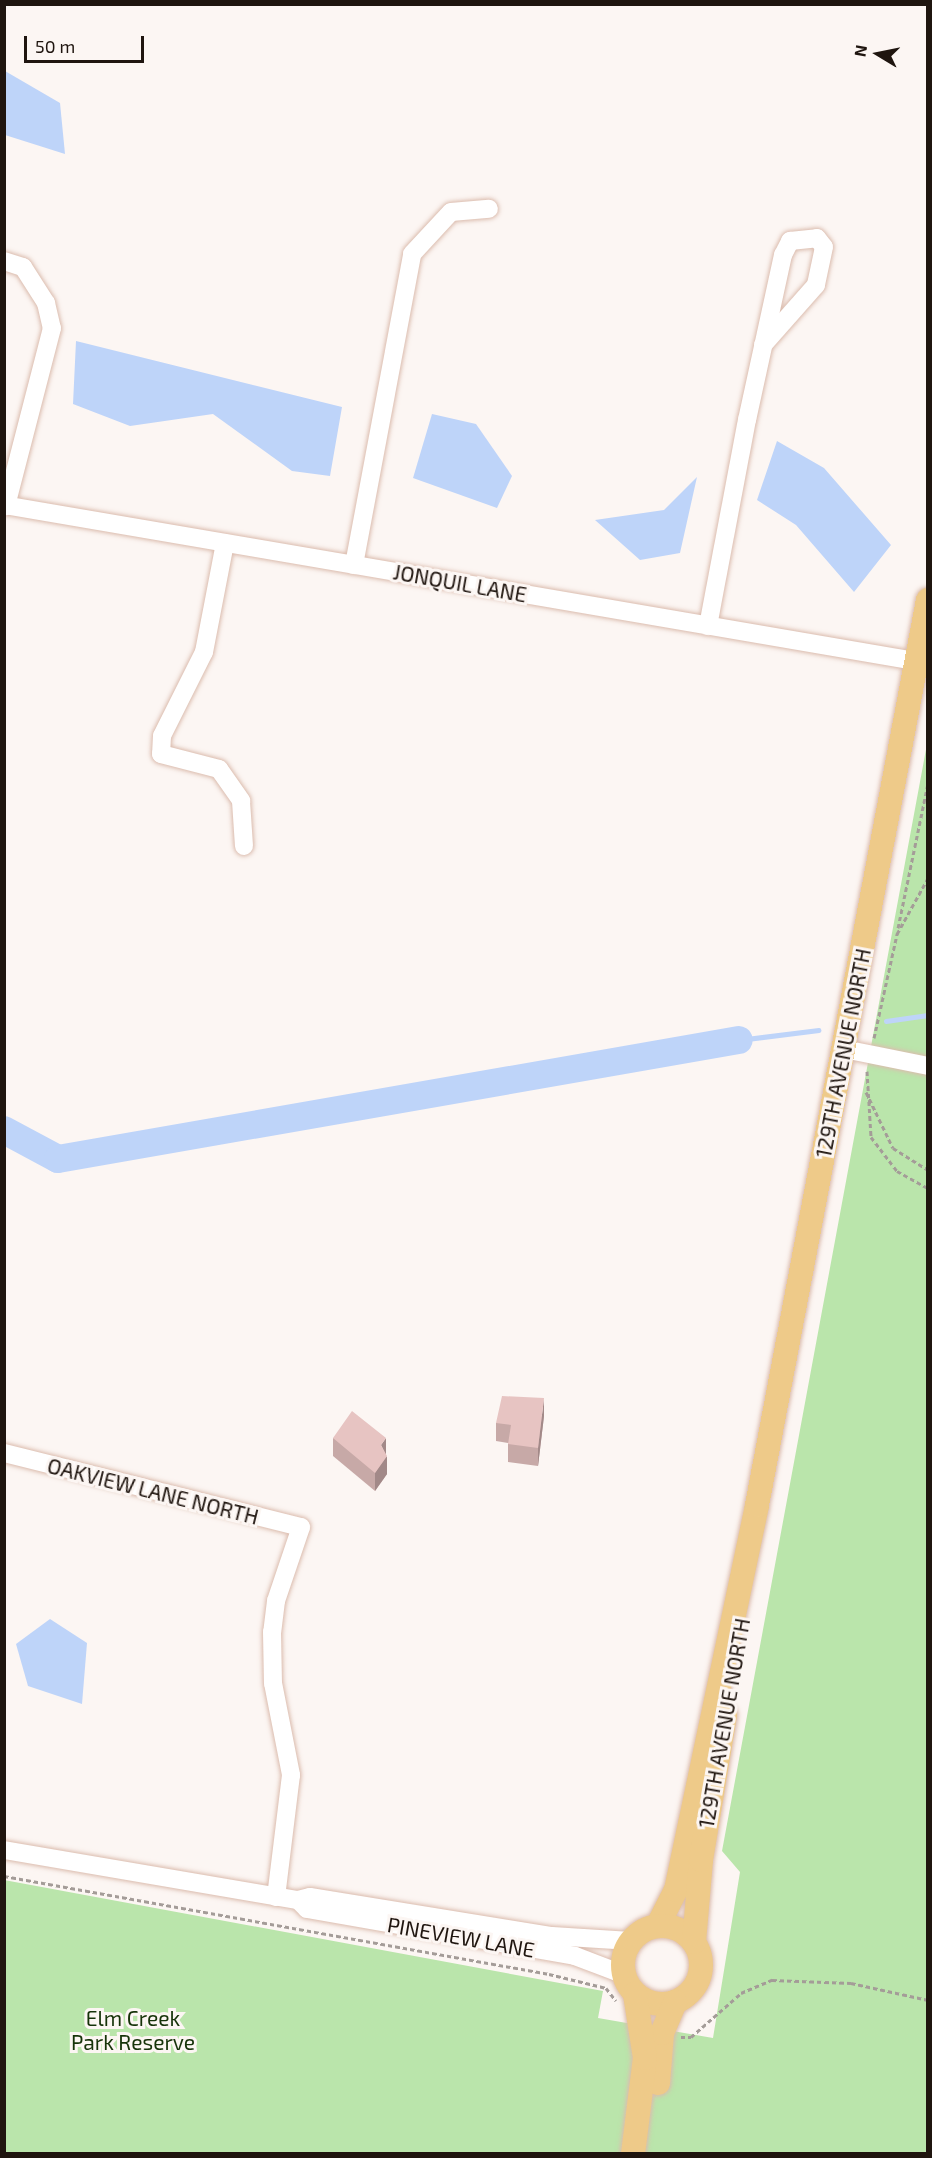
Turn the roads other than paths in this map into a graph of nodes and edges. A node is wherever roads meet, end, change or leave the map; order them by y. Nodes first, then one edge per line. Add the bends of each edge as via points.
1 (489, 209) dead end
2 (4, 261) edge
3 (763, 345) junction
4 (5, 505) edge
5 (225, 543) junction
6 (354, 565) junction
7 (927, 600) edge
8 (708, 626) junction
9 (915, 662) junction
10 (244, 846) dead end
11 (844, 1049) junction
12 (927, 1066) edge
13 (4, 1453) edge
14 (757, 1505) junction
15 (4, 1850) edge
16 (276, 1897) junction
17 (298, 1900) junction
18 (658, 1925) junction
19 (631, 1941) junction
20 (694, 1942) junction
21 (627, 1993) junction
22 (675, 2002) junction
23 (633, 2154) edge
24 (646, 2154) edge

1 - 6 street via 451,212 412,254
2 - 4 street via 23,267 46,303 52,328
3 - 3 street via 790,241 817,238 824,247 816,285
3 - 8 street
4 - 5 street, JONQUIL LANE
5 - 6 street, JONQUIL LANE
5 - 10 street via 204,652 162,735 161,754 219,769 241,801
6 - 8 street, JONQUIL LANE
7 - 9 main road, 129TH AVENUE NORTH
8 - 9 street, JONQUIL LANE
9 - 11 main road, 129TH AVENUE NORTH
11 - 12 street
11 - 14 main road, 129TH AVENUE NORTH
13 - 16 street, OAKVIEW LANE NORTH via 301,1527 276,1601 272,1632 273,1683 291,1774
14 - 18 main road, 129TH AVENUE NORTH via 676,1890
14 - 20 main road, 129TH AVENUE NORTH via 701,1860
15 - 16 street, PINEVIEW LANE
16 - 17 street, PINEVIEW LANE
17 - 19 street, PINEVIEW LANE via 310,1897 552,1935
17 - 21 street, PINEVIEW LANE via 307,1909 594,1960
18 - 19 main road
18 - 20 main road via 678,1929
19 - 21 main road via 623,1960
20 - 22 main road via 699,1977
21 - 22 main road via 654,2003
21 - 23 main road via 645,2058
22 - 24 main road via 662,2033

